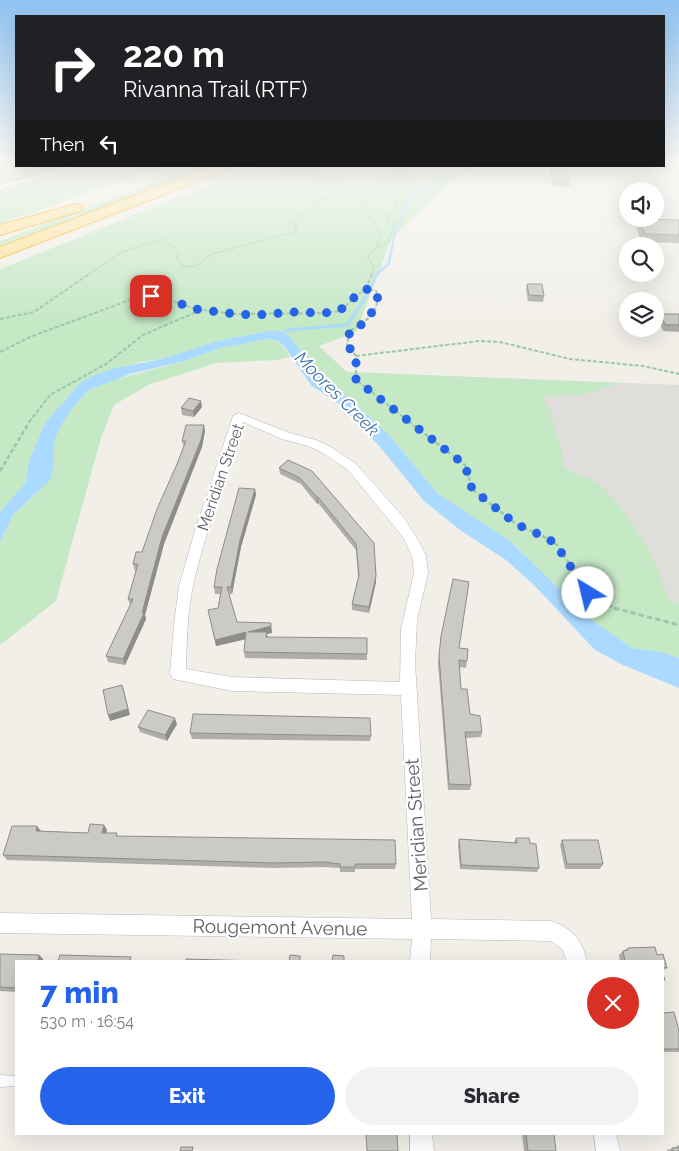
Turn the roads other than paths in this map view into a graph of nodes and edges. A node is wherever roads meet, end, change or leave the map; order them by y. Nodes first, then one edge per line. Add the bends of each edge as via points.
1 (57, 214) edge
2 (61, 214) edge
3 (102, 214) edge
4 (0, 230) edge
5 (0, 236) edge
6 (0, 253) edge
7 (408, 689) junction
8 (0, 923) edge
9 (422, 929) junction
10 (420, 960) edge
11 (577, 960) edge
12 (0, 1081) edge
13 (15, 1082) edge
14 (421, 1135) edge
15 (605, 1135) edge
16 (422, 1151) edge
17 (608, 1151) edge

1 - 4 highway
2 - 5 highway
3 - 6 highway
7 - 7 street, Meridian Street via 410,618 420,585 421,568 413,541 352,467 340,458 312,443 239,416 188,576 182,607 178,674 232,684
7 - 9 street, Meridian Street
8 - 9 street, Rougemont Avenue
9 - 10 street, Meridian Street
9 - 11 street, Rougemont Avenue via 551,931 567,939 575,949
12 - 13 lane
14 - 16 street
15 - 17 street

